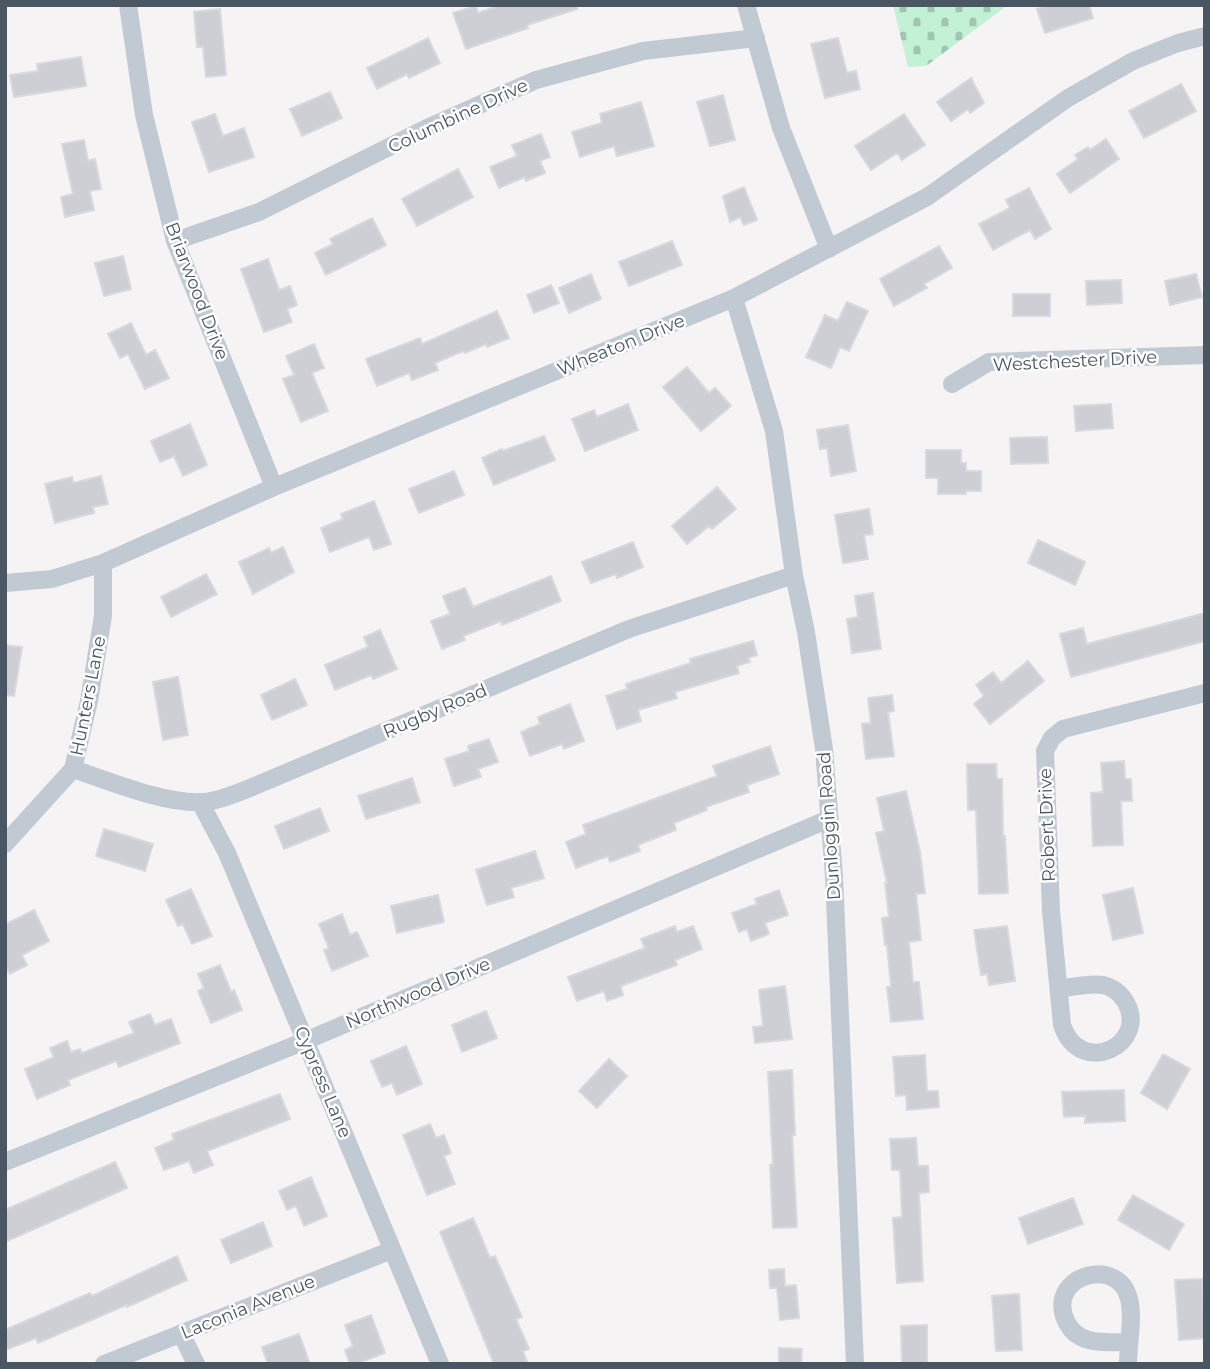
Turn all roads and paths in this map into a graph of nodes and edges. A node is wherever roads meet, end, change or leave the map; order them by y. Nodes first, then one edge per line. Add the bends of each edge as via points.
1 (128, 5) edge
2 (746, 5) edge
3 (1205, 36) edge
4 (756, 38) junction
5 (175, 242) junction
6 (829, 249) junction
7 (734, 298) junction
8 (1205, 355) edge
9 (952, 384) dead end
10 (274, 487) junction
11 (103, 563) junction
12 (794, 575) junction
13 (5, 583) edge
14 (1205, 693) edge
15 (73, 769) junction
16 (200, 802) junction
17 (830, 819) junction
18 (5, 844) edge
19 (1059, 989) junction
20 (305, 1041) junction
21 (5, 1162) edge
22 (393, 1250) junction
23 (181, 1333) junction
24 (1129, 1342) junction
25 (104, 1364) edge
26 (196, 1364) edge
27 (440, 1364) edge
28 (855, 1364) edge
29 (1128, 1364) edge

1 - 5 street, Briarwood Drive via 144,115
2 - 4 street
3 - 6 street, Wheaton Drive via 1133,61 1069,99 927,197
4 - 5 street, Columbine Drive via 643,51 536,80 427,128 259,212
4 - 6 street via 781,128
5 - 10 street, Briarwood Drive
6 - 7 street, Wheaton Drive
7 - 10 street, Wheaton Drive
7 - 12 street, Dunloggin Road via 774,431
8 - 9 street, Westchester Drive via 989,362
10 - 11 street, Wheaton Drive
11 - 13 street, Wheaton Drive via 52,579
11 - 15 street, Hunters Lane via 103,616
12 - 16 street, Rugby Road via 629,629 245,790
12 - 17 street, Dunloggin Road via 824,749
14 - 19 street, Robert Drive via 1063,729 1045,751
15 - 16 street, Rugby Road via 146,793
15 - 18 street, Hunters Lane
16 - 20 street, Cypress Lane via 227,853
17 - 20 street, Northwood Drive
17 - 28 street, Dunloggin Road
19 - 19 street, Robert Drive via 1062,1025 1073,1045 1093,1053 1105,1052 1123,1040 1130,1018 1123,997 1092,985
20 - 21 street, Northwood Drive
20 - 22 street, Cypress Lane
22 - 23 street, Laconia Avenue
22 - 27 street, Cypress Lane
23 - 25 street, Laconia Avenue
23 - 26 street
24 - 24 street via 1130,1309 1124,1287 1105,1274 1094,1273 1074,1282 1067,1290 1063,1311 1072,1330 1090,1340
24 - 29 street

